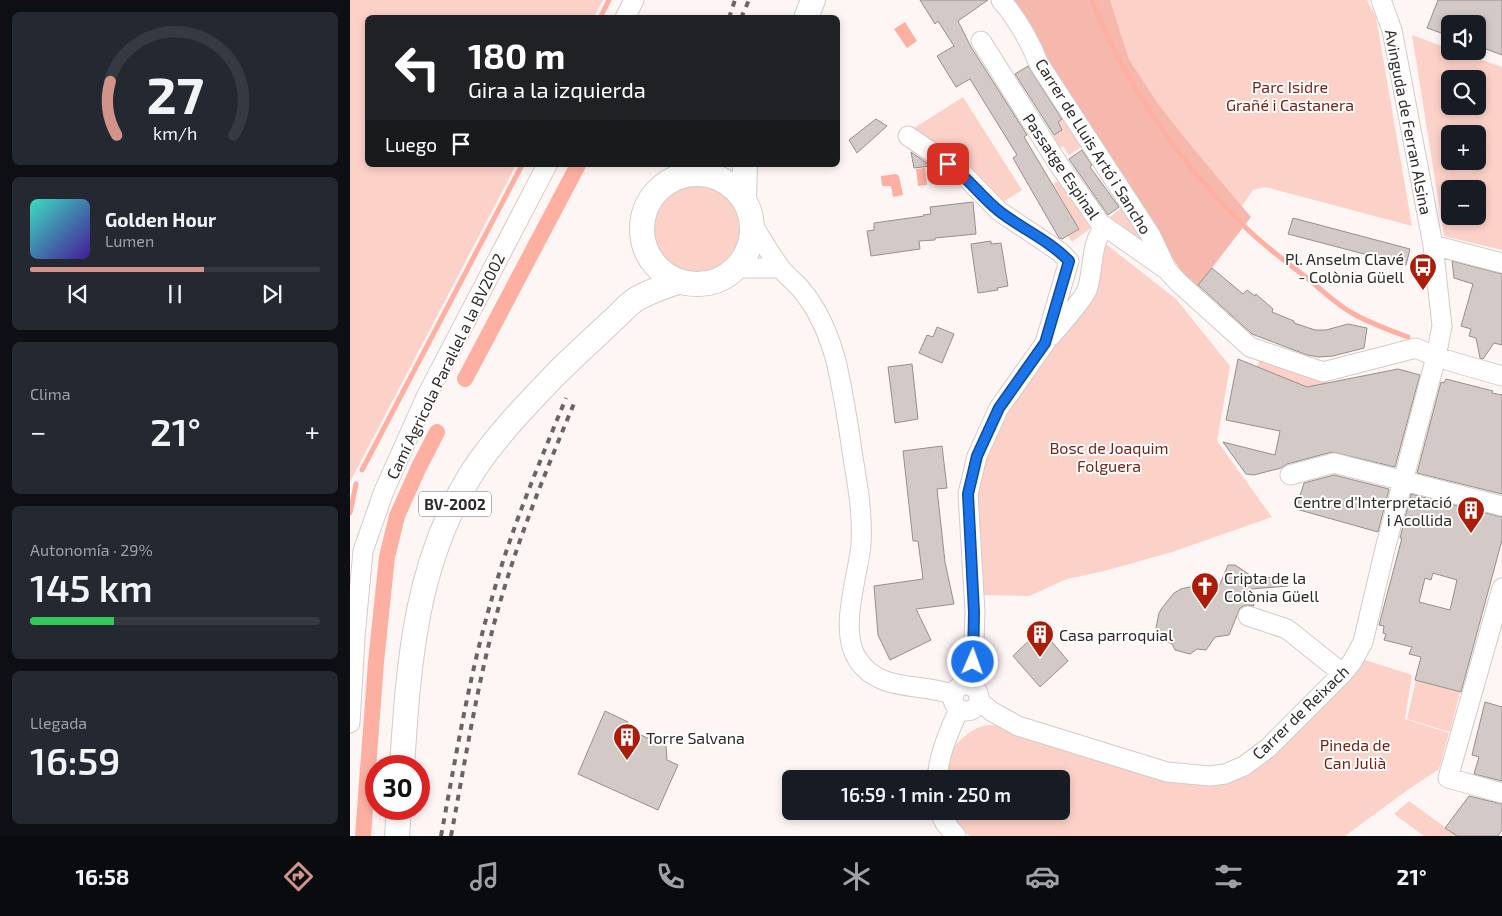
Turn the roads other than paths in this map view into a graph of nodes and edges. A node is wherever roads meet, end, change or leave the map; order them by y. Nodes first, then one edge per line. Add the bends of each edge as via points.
1 (634, 0) edge
2 (797, 0) edge
3 (813, 0) edge
4 (1001, 0) edge
5 (1381, 0) edge
6 (626, 15) edge
7 (793, 15) edge
8 (807, 15) edge
9 (981, 41) dead end
10 (908, 136) dead end
11 (546, 167) edge
12 (745, 167) edge
13 (706, 169) edge
14 (744, 200) junction
15 (752, 224) junction
16 (1104, 227) junction
17 (1433, 245) junction
18 (646, 247) junction
19 (1502, 262) edge
20 (736, 268) junction
21 (780, 268) junction
22 (1167, 270) junction
23 (680, 281) junction
24 (632, 302) junction
25 (1045, 343) junction
26 (1436, 357) junction
27 (1502, 376) edge
28 (1290, 475) dead end
29 (1404, 480) junction
30 (1502, 506) edge
31 (1502, 588) edge
32 (1248, 616) dead end
33 (1337, 669) dead end
34 (961, 696) junction
35 (350, 723) edge
36 (403, 755) edge
37 (938, 770) edge
38 (1502, 793) edge
39 (398, 820) edge
40 (944, 820) edge
41 (397, 836) edge
42 (956, 836) edge

1 - 6 street
2 - 7 main road
3 - 8 main road
4 - 22 street, Carrer de Lluis Artó i Sancho via 1016,17 1039,64 1151,236
5 - 17 street, Avinguda de Ferran Alsina via 1392,30
9 - 16 street, Passatge Espinal via 1059,165
10 - 25 street via 962,173 999,211 1069,261
11 - 35 street, Camí Agricola Paral·lel a la BV2002 via 427,395 384,492 363,551
12 - 14 main road, BV-2002
13 - 14 main road, BV-2002 via 737,191
13 - 18 main road, BV-2002 via 679,177 652,197 643,220
14 - 15 main road, BV-2002
15 - 20 main road, BV-2002 via 748,252
15 - 21 street
16 - 22 street, Passatge Espinal
16 - 25 street via 1098,234 1086,292
17 - 19 street
17 - 26 street, Avinguda de Ferran Alsina via 1442,326
18 - 23 main road, BV-2002 via 660,270
18 - 24 main road, BV-2002
20 - 21 street
20 - 23 main road, BV-2002 via 711,282
21 - 34 street via 801,289 822,322 839,376 861,519 850,621 854,654 864,668 880,679
22 - 26 street via 1250,347 1323,372 1416,348
23 - 24 main road, BV-2002
24 - 36 main road, BV-2002 via 523,408 474,470 450,512 437,543 417,615
25 - 34 street via 999,408 977,456 968,494 974,612 973,667
26 - 27 street
26 - 29 street, Carrer de Reixach
28 - 29 street via 1334,463
29 - 30 street
29 - 34 street, Carrer de Reixach via 1363,642 1352,662 1268,748 1244,766 1226,774 1210,776 1167,772 1018,726 979,701 976,689
31 - 38 street via 1448,778
32 - 33 street via 1287,629
34 - 37 street
39 - 41 main road
40 - 42 street

